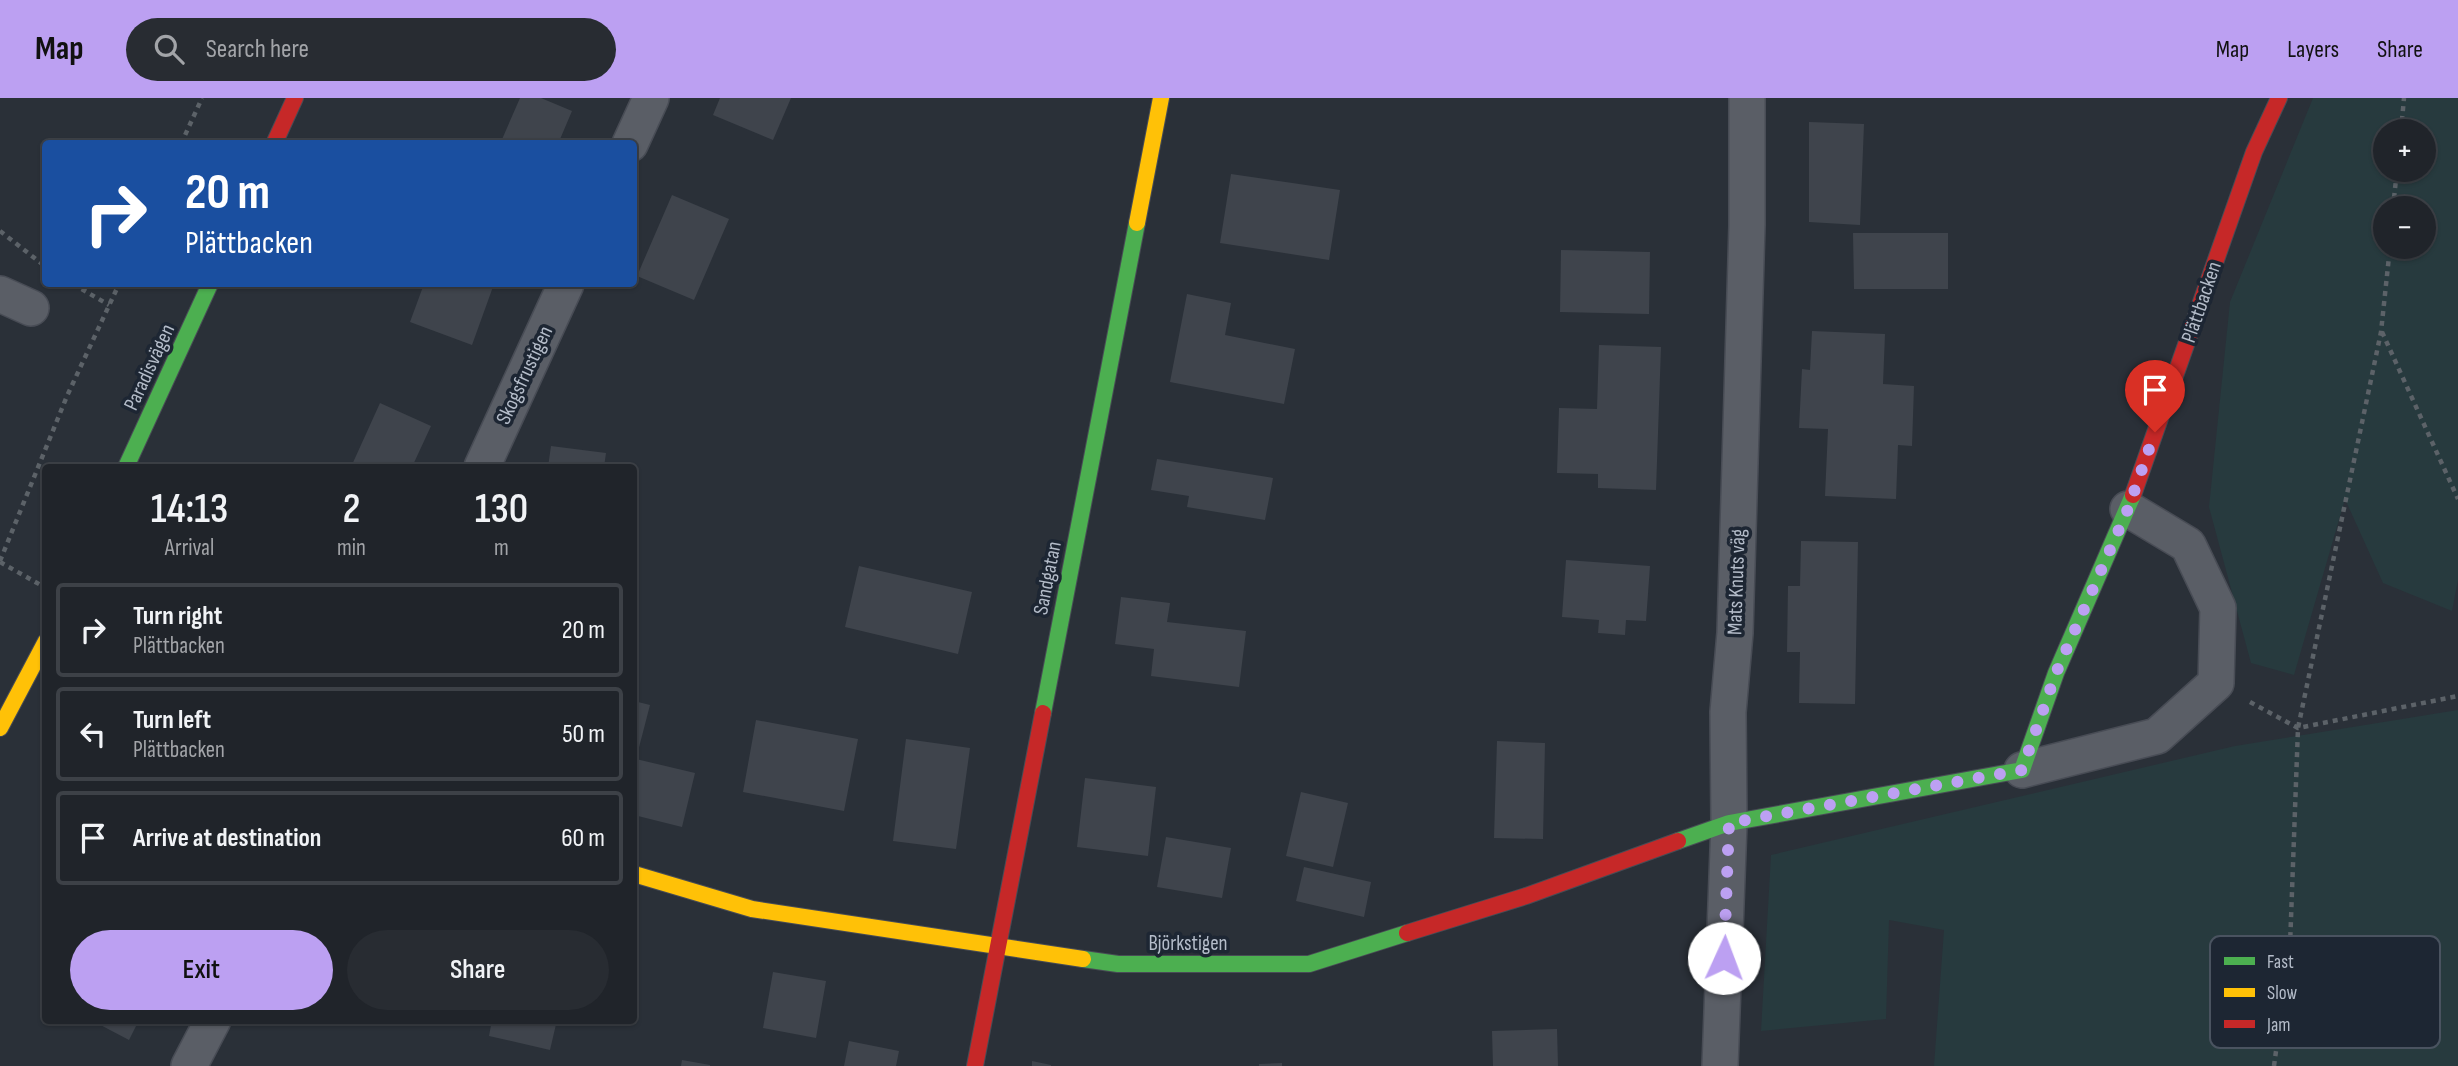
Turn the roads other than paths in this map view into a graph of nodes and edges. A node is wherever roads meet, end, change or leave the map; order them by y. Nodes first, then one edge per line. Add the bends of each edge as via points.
1 (295, 98) edge
2 (651, 98) edge
3 (1161, 98) edge
4 (1747, 98) edge
5 (2279, 98) edge
6 (276, 140) edge
7 (632, 140) edge
8 (209, 287) edge
9 (565, 287) edge
10 (127, 464) edge
11 (483, 464) edge
12 (2128, 509) junction
13 (42, 649) edge
14 (0, 728) edge
15 (2022, 770) junction
16 (1729, 823) junction
17 (637, 875) edge
18 (997, 947) junction
19 (211, 1024) edge
20 (189, 1066) edge
21 (975, 1066) edge
22 (1720, 1066) edge

1 - 6 street
2 - 7 street
3 - 18 street, Sandgatan
4 - 16 street, Mats Knuts väg via 1735,632 1728,712
5 - 12 street, Plättbacken via 2254,152
8 - 10 street, Paradisvägen
9 - 11 street, Skogsfrustigen
12 - 15 street, Plättbacken via 2056,673
12 - 15 street via 2188,545 2218,608 2216,683 2157,736
13 - 14 street
15 - 16 street
16 - 18 street, Björkstigen via 1526,896 1310,964 1118,964
16 - 22 street, Mats Knuts väg
17 - 18 street, Björkstigen via 752,909
18 - 21 street, Sandgatan
19 - 20 street

